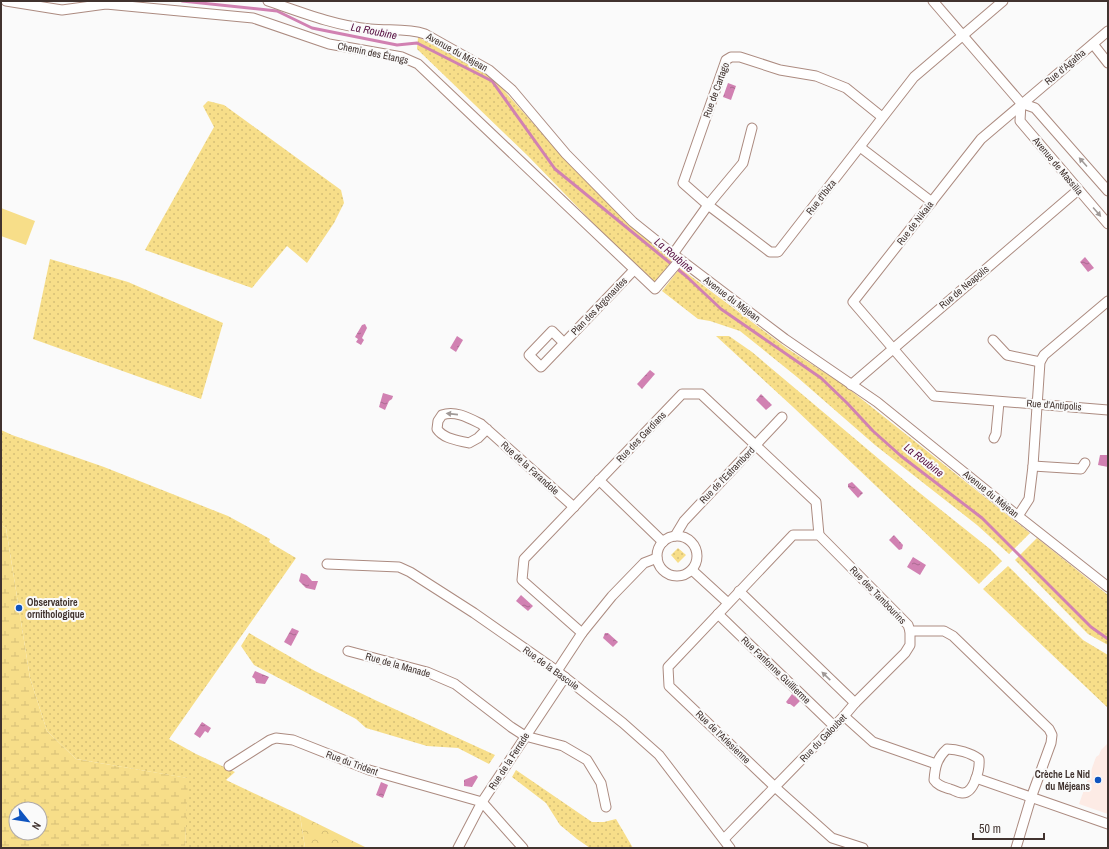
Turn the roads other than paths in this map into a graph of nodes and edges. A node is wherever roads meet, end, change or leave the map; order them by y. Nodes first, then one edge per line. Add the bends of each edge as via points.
1 (6, 1) edge
2 (268, 1) edge
3 (933, 1) edge
4 (1003, 1) edge
5 (1108, 31) edge
6 (963, 35) junction
7 (1093, 44) junction
8 (1108, 62) edge
9 (1021, 104) junction
10 (882, 117) junction
11 (752, 128) dead end
12 (860, 146) junction
13 (1078, 190) junction
14 (1108, 191) edge
15 (932, 202) junction
16 (708, 205) junction
17 (1108, 224) edge
18 (677, 257) junction
19 (634, 270) junction
20 (1108, 301) edge
21 (993, 340) dead end
22 (564, 343) dead end
23 (893, 348) junction
24 (1040, 362) junction
25 (851, 385) junction
26 (999, 402) junction
27 (1038, 404) junction
28 (1108, 410) edge
29 (782, 417) dead end
30 (487, 429) junction
31 (994, 438) dead end
32 (756, 445) junction
33 (1086, 463) dead end
34 (1033, 466) junction
35 (599, 480) junction
36 (574, 506) junction
37 (1018, 516) junction
38 (819, 535) junction
39 (675, 536) junction
40 (663, 542) junction
41 (657, 558) junction
42 (327, 564) dead end
43 (692, 570) junction
44 (1108, 587) edge
45 (739, 591) junction
46 (728, 603) junction
47 (718, 614) junction
48 (910, 631) junction
49 (582, 633) junction
50 (348, 651) dead end
51 (556, 671) junction
52 (564, 677) junction
53 (854, 703) junction
54 (844, 716) junction
55 (834, 726) junction
56 (525, 736) junction
57 (936, 764) junction
58 (230, 766) dead end
59 (976, 778) junction
60 (776, 788) junction
61 (1031, 798) junction
62 (482, 802) junction
63 (606, 806) dead end
64 (1108, 824) edge
65 (724, 839) junction
66 (458, 848) edge
67 (523, 848) edge
68 (730, 848) edge
69 (863, 848) edge
70 (1016, 848) edge

1 - 19 street, Chemin des Étangs via 62,10 106,4 253,18 329,44 410,60 418,64
2 - 18 street, Avenue du Méjean via 326,20 369,29 415,31 425,34 489,70 512,90 566,154 628,217
3 - 6 street, Avenue de Massilia
4 - 6 street, Rue d'Ibiza
5 - 7 street, Rue d'Agatha
6 - 9 street, Avenue de Massilia
6 - 10 street, Rue d'Ibiza via 914,77
7 - 8 street
7 - 9 street, Rue d'Agatha
9 - 13 street, Avenue de Massilia via 1020,120
14 -> 9 street, Avenue de Massilia via 1035,108
9 - 15 street, Rue de Nikaia via 981,139
10 - 12 street, Rue d'Ibiza
10 - 16 street, Rue de Cartago via 846,88 816,76 780,70 731,56 726,60 683,183
11 - 16 street via 743,163
12 - 15 street
12 - 16 street, Rue d'Ibiza via 778,252 770,252
13 -> 17 street, Avenue de Massilia
13 - 23 street, Rue de Neapolis
15 - 23 street, Rue de Nikaia via 853,302
16 - 18 street
18 - 19 street, Chemin des Étangs via 657,287
18 - 25 street, Avenue du Méjean via 785,339
19 - 22 street, Plan des Argonautes
20 - 24 street via 1044,355
21 - 24 street via 1007,355
23 - 25 street, Rue de Neapolis
23 - 26 street, Rue d'Antipolis via 934,396
24 - 27 street
25 - 37 street, Avenue du Méjean via 877,402
26 - 27 street, Rue d'Antipolis
26 - 31 street
27 - 28 street, Rue d'Antipolis
27 - 34 street
29 - 32 street, Rue de l'Estrambord
30 -> 30 street, Rue de la Farandole via 466,417 448,413 442,415 437,429 447,437 469,443
30 - 36 street, Rue de la Farandole
32 - 35 street, Rue des Gardians via 701,394 682,394
32 - 38 street, Rue des Gardians via 816,502
32 - 39 street, Rue de l'Estrambord via 684,520
33 - 34 street via 1081,469
34 - 37 street via 1029,499
35 - 36 street, Rue des Gardians
35 - 40 street
36 - 49 street, Rue des Gardians via 524,559 522,580
37 - 44 street, Avenue du Méjean
38 - 45 street via 793,535
38 - 48 street, Rue des Tambourins via 908,625
39 - 40 street
39 - 43 street via 688,539 697,550 698,557
40 - 41 street via 657,552
41 - 43 street via 662,570 668,574 681,576
41 - 49 street via 644,563 612,596
42 - 51 street, Rue de la Bascule via 404,569 474,613
43 - 46 street
45 - 46 street
53 -> 45 street
46 - 47 street, Rue de l'Arlesienne
47 - 55 street, Rue Fanfonne Guillierme
47 - 60 street, Rue de l'Arlesienne via 668,667 668,686
48 - 53 street, Rue du Galoubet via 910,645 905,653
48 - 61 street, Rue des Tambourins via 944,631 953,636 1049,729 1052,735 1051,743
49 - 51 street
50 - 56 street, Rue de la Manade via 427,672 455,684
51 - 52 street, Rue de la Bascule
52 - 56 street, Rue de la Ferrade
52 - 65 street, Rue de la Bascule via 659,755
53 - 54 street, Rue du Galoubet
54 - 55 street, Rue du Galoubet
54 - 57 street via 873,742
55 - 60 street, Rue du Galoubet
56 - 62 street, Rue de la Ferrade
56 - 63 street, Rue de la Manade via 563,746 587,760 601,783
57 - 59 street via 934,780 939,785 962,793 968,792
57 - 59 street via 943,752 954,749 979,759 980,766
58 - 62 street, Rue du Trident via 270,740 293,740 369,770
59 - 61 street
60 - 65 street, Rue du Galoubet
60 - 69 street, Rue de l'Arlesienne via 832,838
61 - 64 street
61 - 70 street
62 - 66 street, Rue de la Ferrade
62 - 67 street
65 - 68 street, Rue de la Bascule

